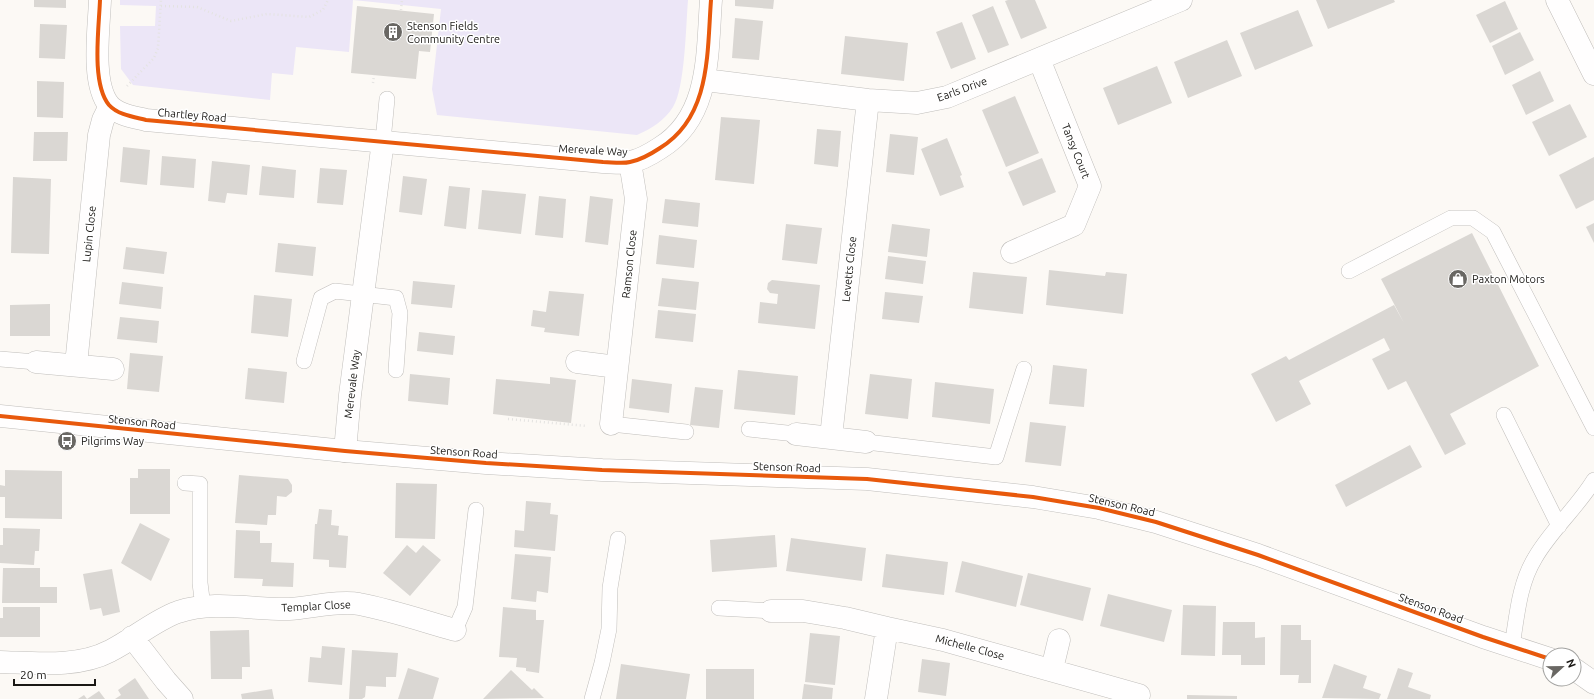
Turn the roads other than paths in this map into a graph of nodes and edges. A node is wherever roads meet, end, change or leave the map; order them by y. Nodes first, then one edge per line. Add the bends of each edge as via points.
1 (100, 0) edge
2 (711, 0) edge
3 (1181, 0) edge
4 (1557, 0) edge
5 (1039, 58) junction
6 (1594, 74) edge
7 (705, 80) junction
8 (388, 99) dead end
9 (868, 100) junction
10 (110, 106) junction
11 (383, 141) junction
12 (630, 162) junction
13 (1012, 252) dead end
14 (1349, 271) dead end
15 (364, 295) junction
16 (0, 359) edge
17 (304, 361) dead end
18 (36, 362) joint
19 (577, 362) dead end
20 (76, 365) junction
21 (617, 367) junction
22 (1024, 368) dead end
23 (113, 369) dead end
24 (396, 370) dead end
25 (1504, 415) dead end
26 (0, 416) edge
27 (611, 424) joint
28 (1594, 428) edge
29 (749, 429) dead end
30 (686, 432) dead end
31 (796, 434) joint
32 (831, 437) junction
33 (866, 442) joint
34 (345, 451) junction
35 (1594, 480) edge
36 (185, 483) dead end
37 (476, 510) dead end
38 (1559, 526) junction
39 (618, 540) dead end
40 (203, 607) junction
41 (718, 608) dead end
42 (771, 611) joint
43 (887, 628) junction
44 (455, 630) joint
45 (132, 637) junction
46 (1059, 640) dead end
47 (1512, 646) junction
48 (1542, 655) edge
49 (0, 662) edge
50 (1582, 665) edge
51 (1594, 666) edge
52 (1052, 669) junction
53 (1582, 674) edge
54 (1594, 682) edge
55 (1140, 695) dead end
56 (182, 699) edge
57 (592, 699) edge
58 (876, 699) edge

1 - 10 street via 98,78 103,95
2 - 7 street, Merevale Way
3 - 5 street, Earls Drive
4 - 6 street
5 - 9 street, Earls Drive via 947,97 917,103
5 - 13 street, Tansy Court via 1090,186 1074,225
7 - 9 street, Earls Drive
7 - 12 street, Merevale Way via 698,104 686,126 668,144 650,155
8 - 11 lane
9 - 32 street, Levetts Close
10 - 11 street, Chartley Road via 127,116 146,120
10 - 20 street, Lupin Close via 98,135
11 - 12 street, Merevale Way via 603,162
11 - 15 street, Merevale Way
12 - 21 street, Ramson Close via 636,199
14 - 28 lane via 1451,218 1472,218 1493,232
15 - 17 lane via 335,291 321,298
15 - 24 lane via 396,298 400,313
15 - 34 street, Merevale Way
16 - 18 lane
18 - 20 street
19 - 21 street
20 - 23 street
21 - 27 street, Ramson Close
22 - 33 lane via 996,457
25 - 38 lane
26 - 34 street, Stenson Road
27 - 30 lane
29 - 31 lane
31 - 32 street
32 - 33 street
34 - 47 street, Stenson Road via 602,470 867,479 1033,497 1099,508 1156,522 1258,555
35 - 38 lane
36 - 40 lane via 200,484 200,583
37 - 44 lane via 465,607
38 - 47 lane via 1534,558 1520,592
39 - 57 lane via 610,588 609,629
40 - 44 street, Templar Close via 289,609 357,603
40 - 45 street, Templar Close via 158,620
41 - 42 lane
42 - 43 street, Michelle Close via 803,611
43 - 52 street, Michelle Close
43 - 58 street
45 - 49 street, Templar Close via 109,652 83,660 59,663
45 - 56 street
46 - 52 street
47 - 48 street, Stenson Road
50 - 51 street
52 - 55 street, Michelle Close
53 - 54 street

